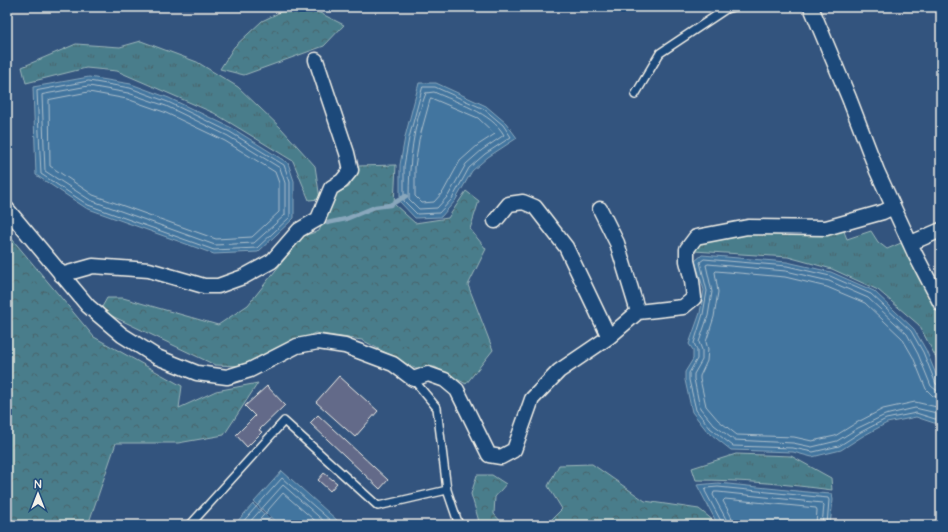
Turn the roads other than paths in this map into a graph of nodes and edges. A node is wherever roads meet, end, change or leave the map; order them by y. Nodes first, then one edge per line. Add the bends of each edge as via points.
1 (733, 7) edge
2 (811, 7) edge
3 (316, 60) dead end
4 (635, 95) dead end
5 (893, 207) junction
6 (7, 209) edge
7 (600, 209) dead end
8 (495, 221) dead end
9 (941, 230) edge
10 (911, 243) junction
11 (61, 275) junction
12 (941, 304) edge
13 (638, 312) junction
14 (609, 337) junction
15 (413, 379) junction
16 (447, 490) junction
17 (190, 525) edge
18 (460, 525) edge

1 - 4 lane via 726,9 660,53
2 - 5 street
3 - 11 street via 351,170 342,181 331,188 318,219 299,230 272,261 244,277 218,286 204,286 149,270 93,266
5 - 10 street
5 - 13 street via 826,228 748,227 696,237 687,249 694,298 683,307
6 - 11 street
7 - 13 street via 617,243
8 - 14 street via 509,204 523,202 535,207 566,247
9 - 10 street
10 - 12 street
11 - 15 street via 88,306 122,335 157,357 197,373 227,377 250,370 297,346 318,342 345,346 393,364
13 - 14 street
14 - 15 street via 560,371 532,399 514,450 501,457 489,455 457,390 445,380 428,374
15 - 16 lane via 437,408
16 - 17 lane via 378,506 284,421
16 - 18 lane

